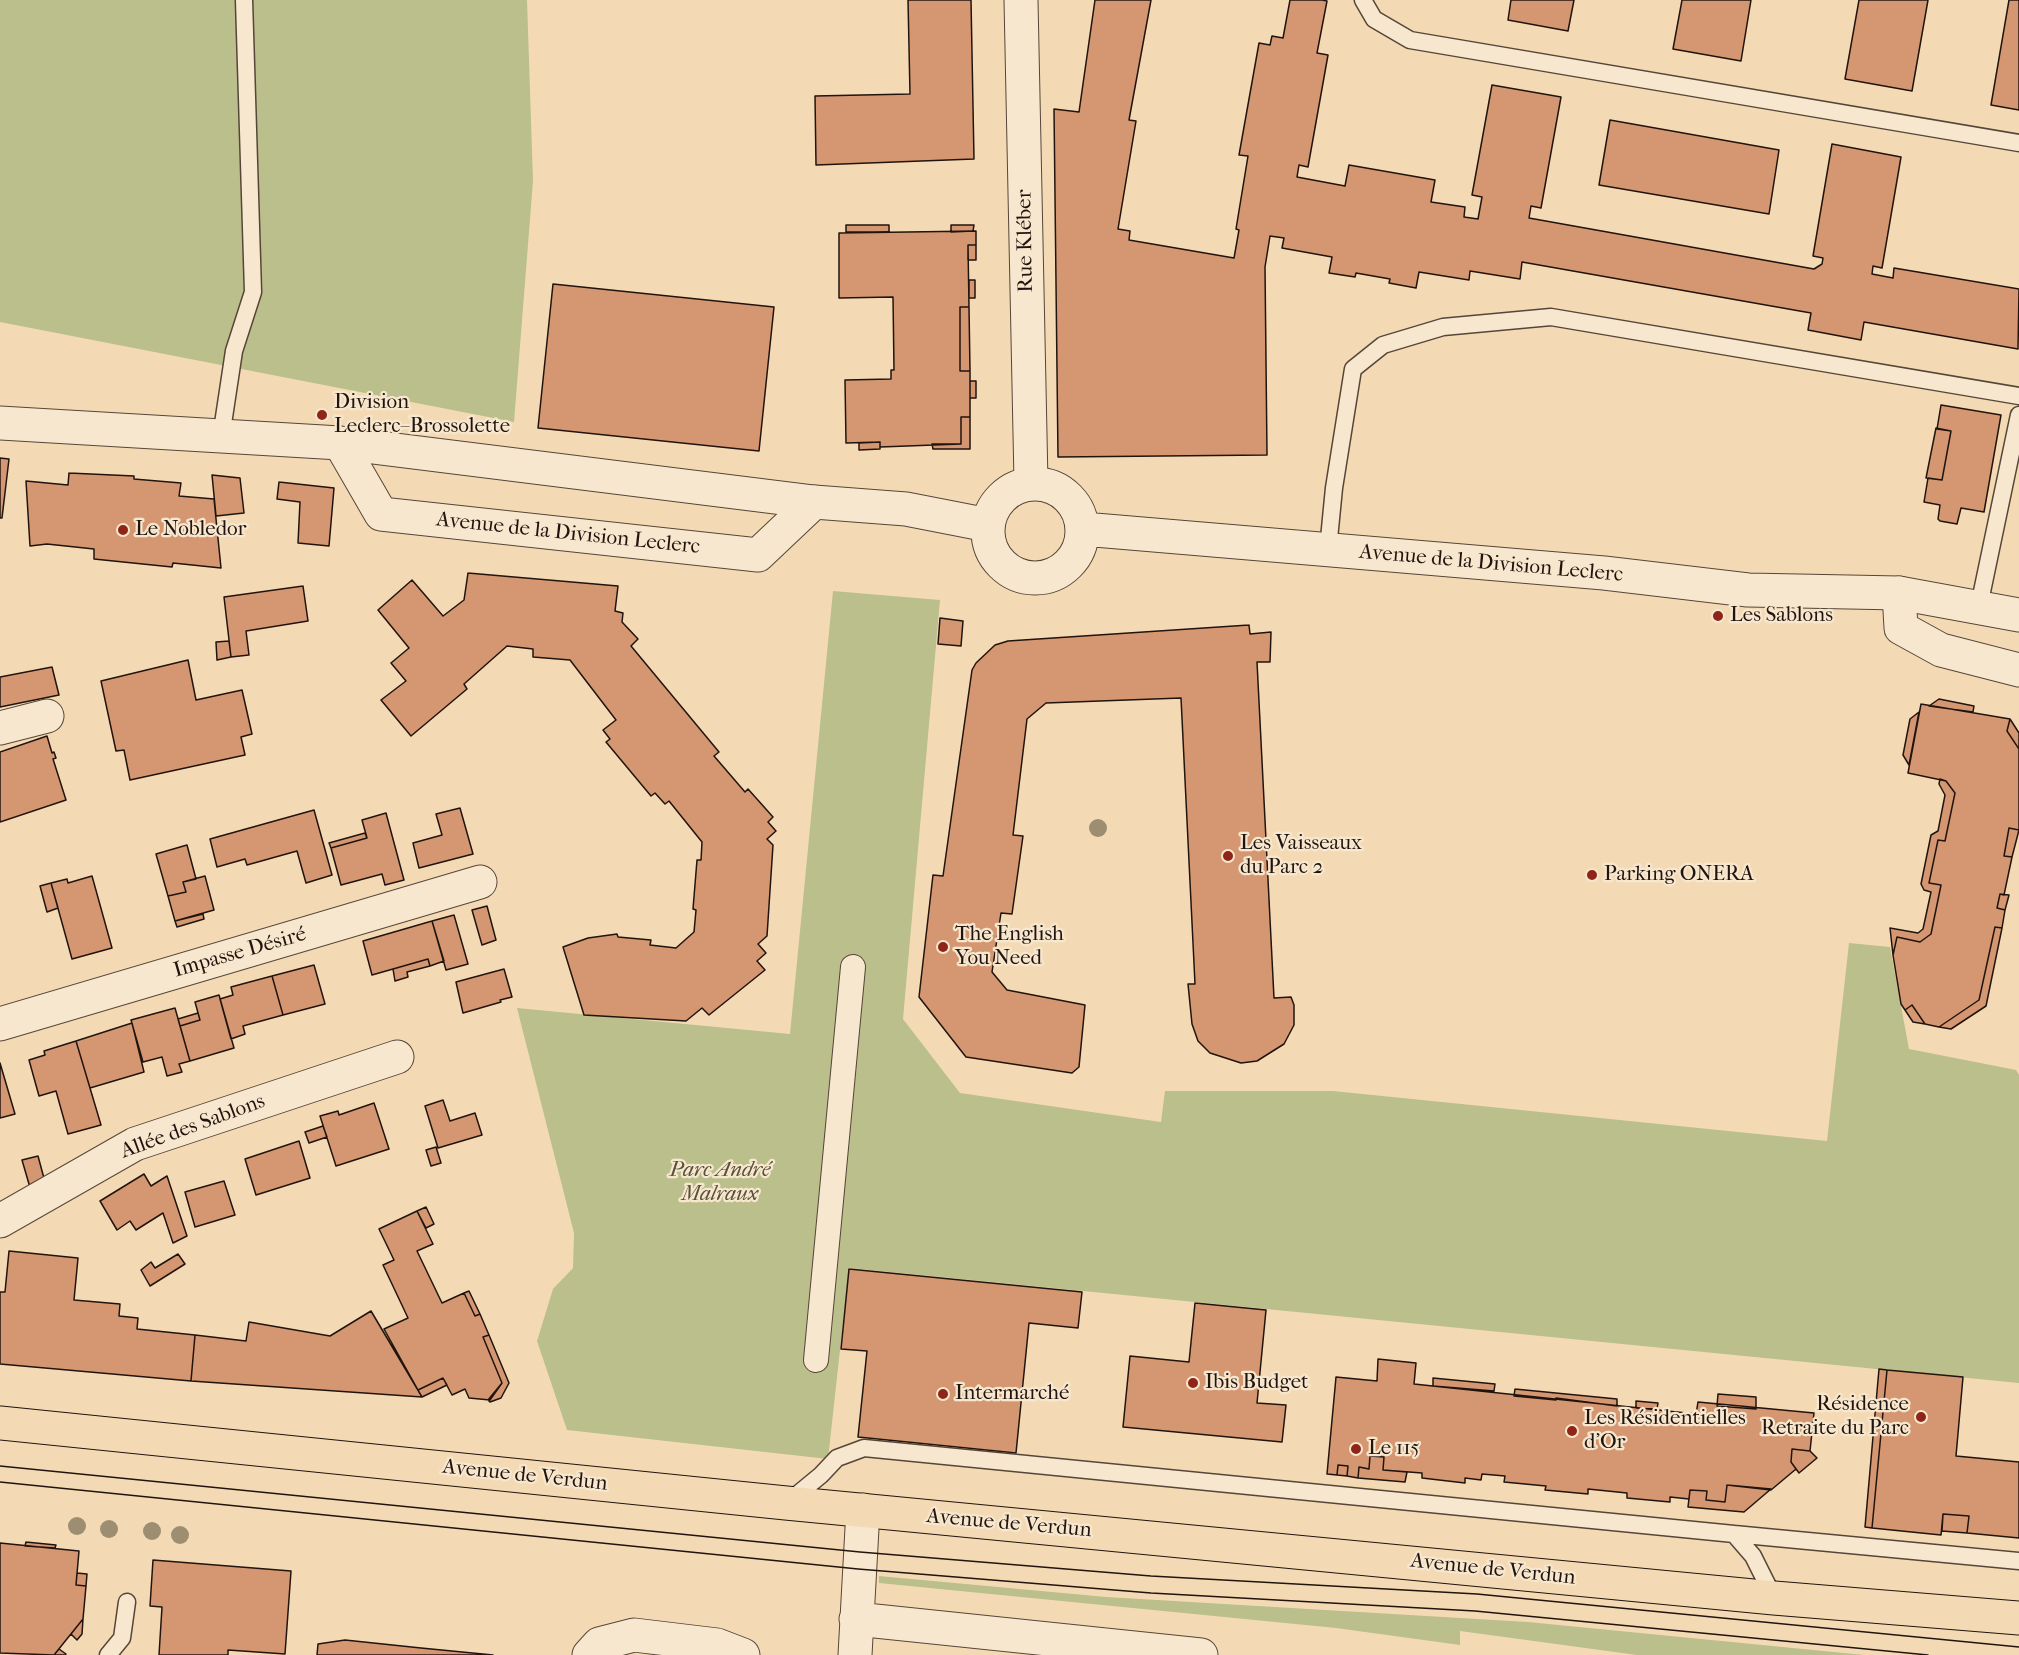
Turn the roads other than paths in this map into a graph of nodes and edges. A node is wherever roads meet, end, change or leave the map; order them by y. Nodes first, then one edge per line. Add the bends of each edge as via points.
1 (244, 0) edge
2 (1021, 0) edge
3 (1363, 0) edge
4 (2019, 143) edge
5 (2019, 396) edge
6 (0, 403) edge
7 (2019, 415) edge
8 (0, 423) edge
9 (120, 428) junction
10 (221, 437) junction
11 (340, 443) junction
12 (1031, 482) junction
13 (814, 502) junction
14 (988, 525) junction
15 (1083, 530) junction
16 (1328, 549) junction
17 (1899, 593) junction
18 (1979, 606) junction
19 (2019, 615) edge
20 (2019, 670) edge
21 (47, 716) dead end
22 (0, 728) edge
23 (480, 882) dead end
24 (853, 967) dead end
25 (0, 1024) edge
26 (397, 1057) dead end
27 (0, 1221) edge
28 (816, 1360) dead end
29 (0, 1423) edge
30 (786, 1503) junction
31 (863, 1510) junction
32 (1734, 1534) junction
33 (2019, 1561) edge
34 (1774, 1598) junction
35 (127, 1602) dead end
36 (2019, 1618) edge
37 (856, 1619) junction
38 (594, 1650) edge
39 (108, 1655) edge
40 (743, 1655) edge
41 (855, 1655) edge
42 (1201, 1655) edge

1 - 10 lane via 253,292 234,351
2 - 12 street, Rue Kléber
3 - 4 lane via 1374,19 1410,40
5 - 16 lane via 1551,316 1443,327 1383,345 1353,369
6 - 9 street
7 - 18 lane
8 - 9 street
9 - 10 street
10 - 11 street
11 - 13 street
11 - 13 street, Avenue de la Division Leclerc via 381,514 758,555
12 - 14 street via 1012,489 996,504
12 - 15 street via 1053,487 1068,497 1080,515
13 - 14 street via 906,508
14 - 15 street via 990,548 1001,565 1014,574 1034,579 1053,575 1068,566 1079,549
15 - 16 street, Avenue de la Division Leclerc
16 - 17 street, Avenue de la Division Leclerc via 1748,590
17 - 18 street, Avenue de la Division Leclerc
17 - 20 street via 1901,628 1941,650
18 - 19 street, Avenue de la Division Leclerc
21 - 22 street
23 - 25 street, Impasse Désiré
24 - 28 street
26 - 27 street, Allée des Sablons via 135,1144
29 - 30 main road, Avenue de Verdun
30 - 31 main road, Avenue de Verdun
30 - 32 lane via 837,1458 864,1448
31 - 34 main road, Avenue de Verdun
31 - 37 street
32 - 33 lane
32 - 34 lane via 1753,1556
34 - 36 main road, Avenue de Verdun
35 - 39 lane via 122,1638
37 - 41 street
37 - 42 street
38 - 40 street via 634,1635 717,1645

